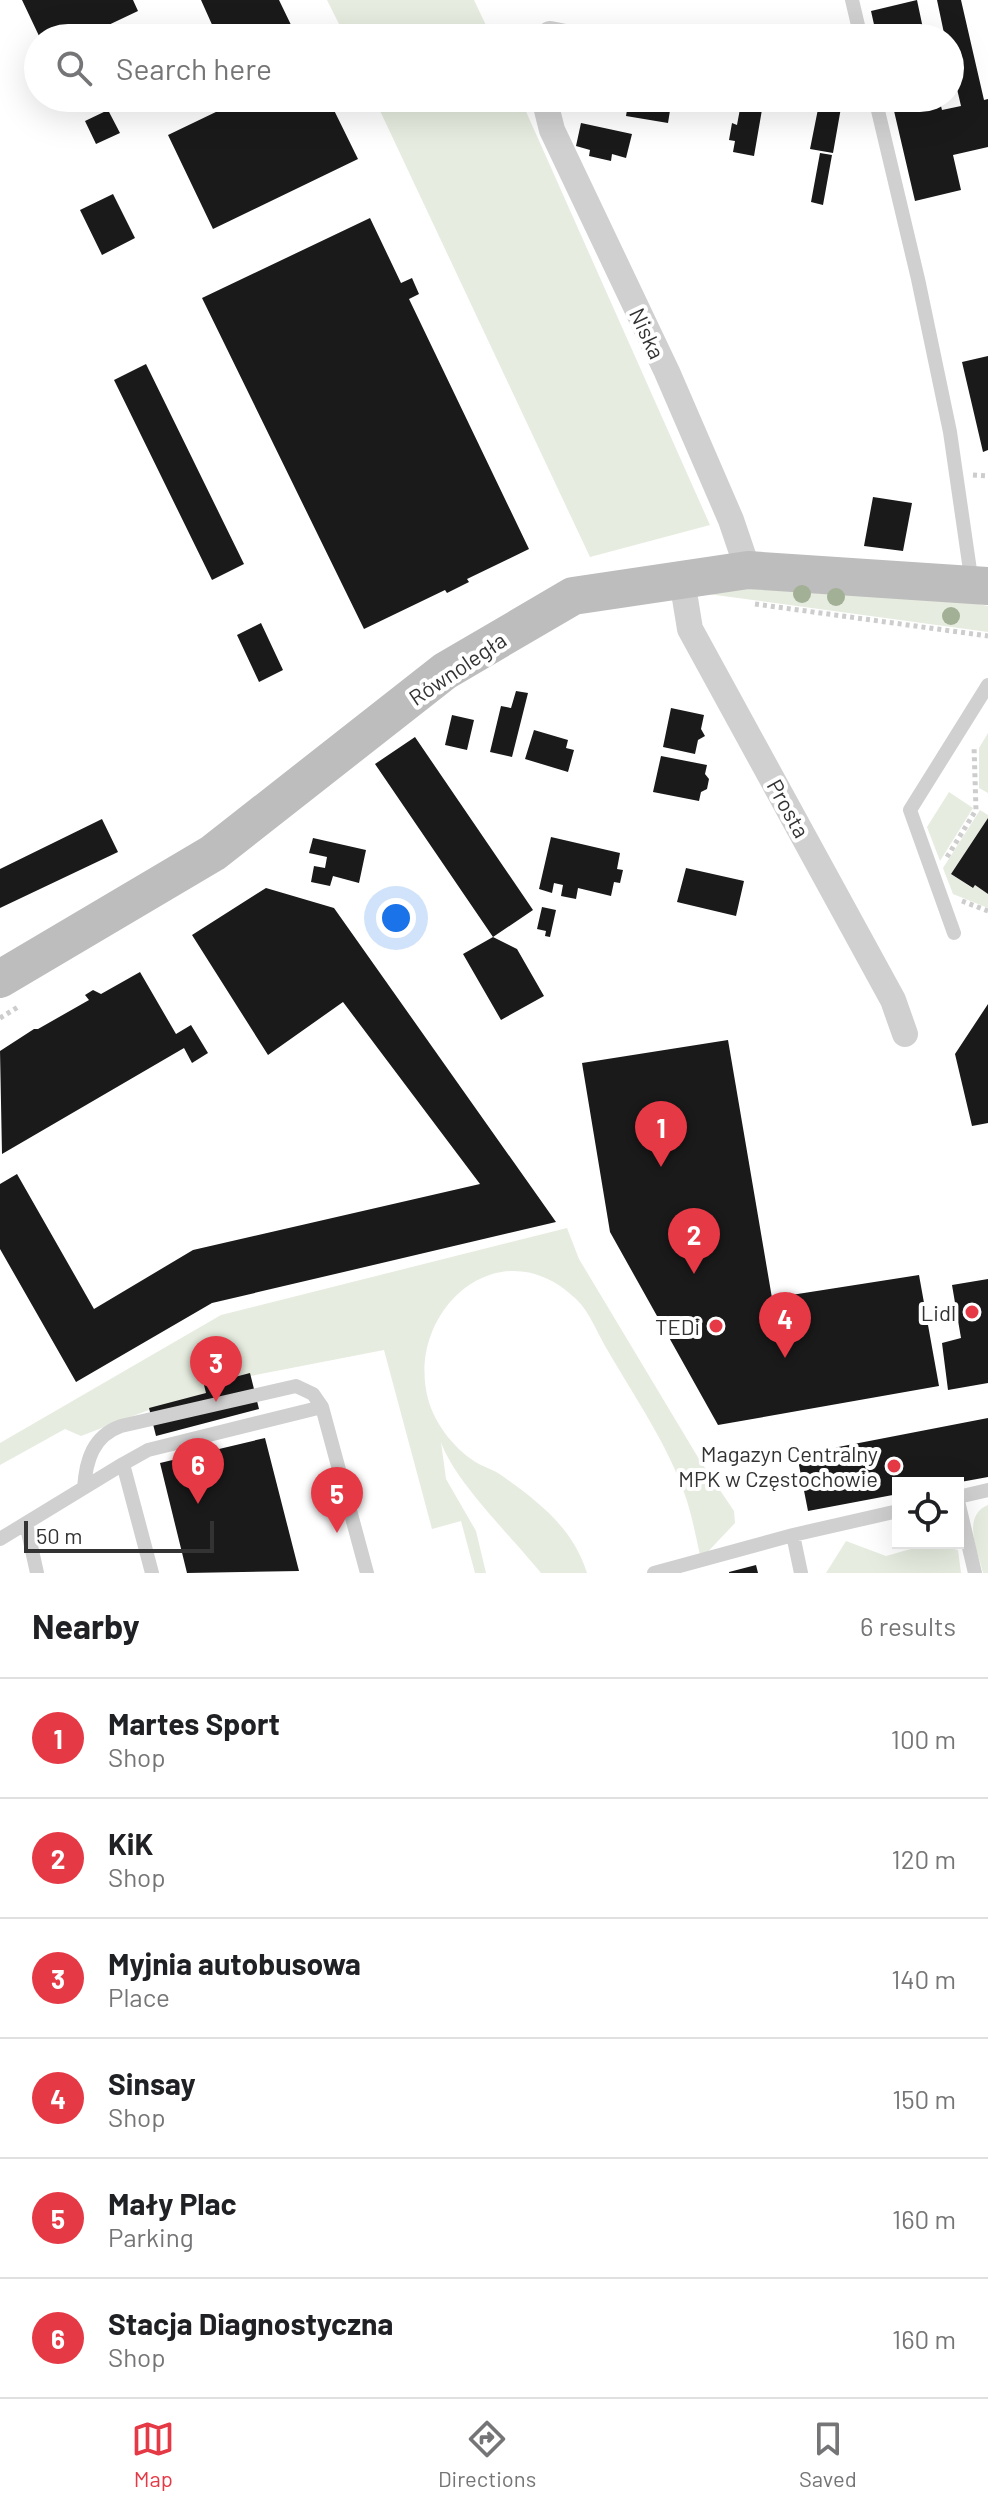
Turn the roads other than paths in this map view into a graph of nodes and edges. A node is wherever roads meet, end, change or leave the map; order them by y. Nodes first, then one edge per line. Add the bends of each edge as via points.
1 (852, 0) edge
2 (858, 24) edge
3 (548, 112) edge
4 (878, 112) edge
5 (682, 580) junction
6 (980, 585) edge
7 (750, 587) junction
8 (988, 685) edge
9 (954, 933) dead end
10 (0, 979) edge
11 (905, 1034) dead end
12 (322, 1407) junction
13 (123, 1464) junction
14 (84, 1488) junction
15 (988, 1490) edge
16 (964, 1497) edge
17 (892, 1512) edge
18 (26, 1523) junction
19 (964, 1525) edge
20 (793, 1535) junction
21 (0, 1539) edge
22 (37, 1573) edge
23 (152, 1573) edge
24 (367, 1573) edge
25 (654, 1573) edge
26 (801, 1573) edge
27 (975, 1573) edge

1 - 2 lane
3 - 7 street, Niska via 731,520
4 - 6 lane
5 - 7 street, Równoległa
5 - 10 street, Równoległa via 573,596 470,656 213,853
5 - 11 street, Prosta via 690,629 893,1000
6 - 7 street, Równoległa
8 - 9 lane via 910,810
12 - 13 lane via 148,1450
12 - 14 lane via 313,1394 296,1386 121,1426 92,1450
12 - 24 lane
13 - 14 lane
13 - 23 lane
14 - 18 lane
15 - 16 lane
17 - 20 lane
18 - 21 lane
18 - 22 lane
19 - 27 lane
20 - 25 lane
20 - 26 lane

